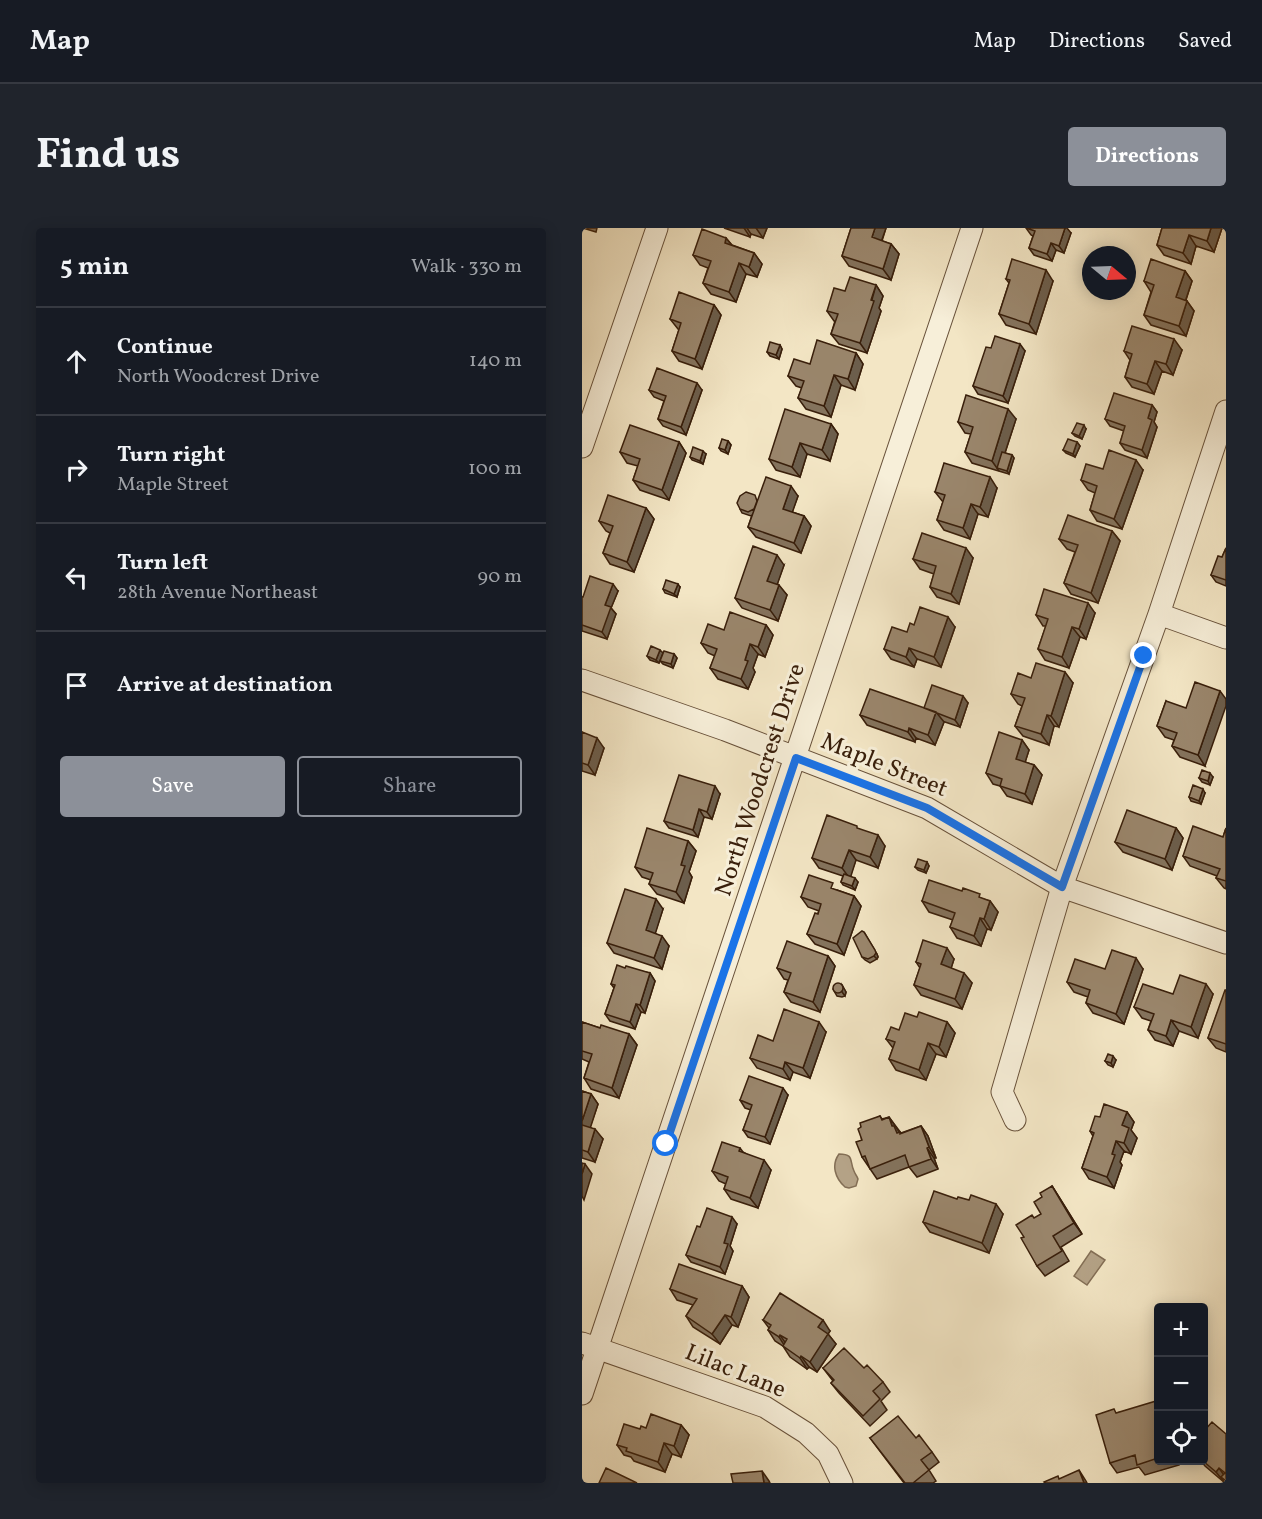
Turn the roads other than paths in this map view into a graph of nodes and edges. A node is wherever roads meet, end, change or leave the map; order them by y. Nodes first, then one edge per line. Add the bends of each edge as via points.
1 (657, 228) edge
2 (972, 228) edge
3 (1226, 411) edge
4 (582, 447) edge
5 (1159, 614) junction
6 (1226, 638) edge
7 (582, 680) edge
8 (796, 758) junction
9 (1062, 887) junction
10 (1226, 943) edge
11 (1015, 1120) dead end
12 (590, 1346) edge
13 (582, 1394) edge
14 (842, 1483) edge

1 - 4 street
2 - 8 street, North Woodcrest Drive
3 - 5 street
5 - 6 street
5 - 9 street
7 - 8 street, Maple Street
8 - 9 street, Maple Street via 927,808
8 - 12 street, North Woodcrest Drive
9 - 10 street, Maple Street
9 - 11 street via 1002,1092
12 - 13 street, North Woodcrest Drive
12 - 14 street, Lilac Lane via 765,1407 806,1433 828,1454

